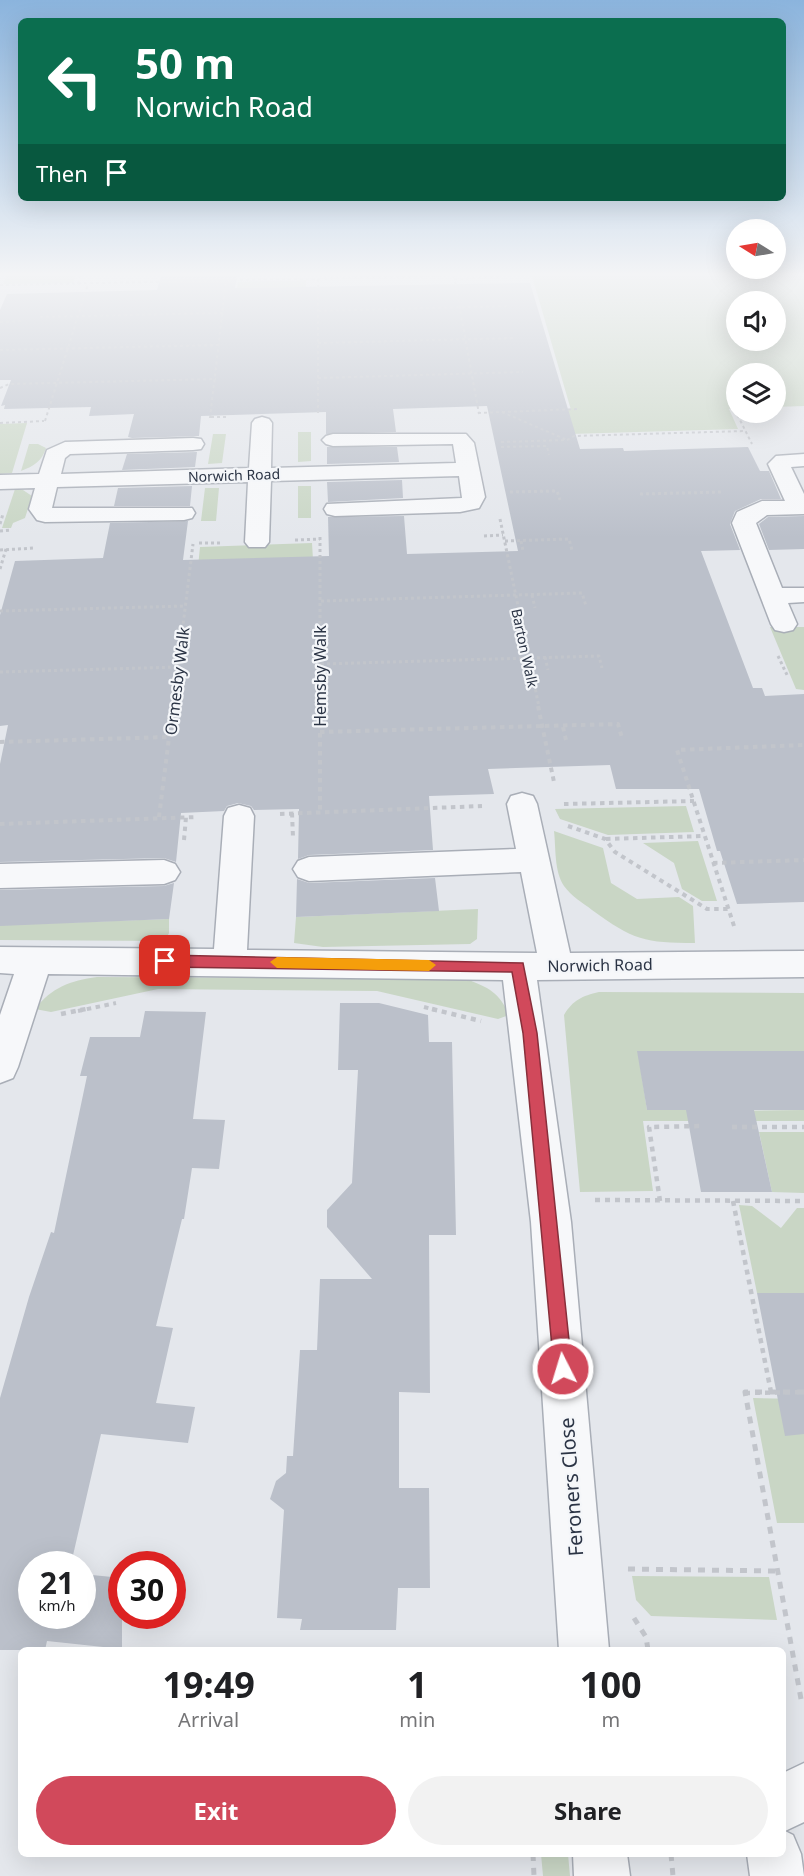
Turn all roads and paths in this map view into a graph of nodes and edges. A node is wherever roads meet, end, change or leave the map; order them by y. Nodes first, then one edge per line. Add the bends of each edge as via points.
1 (63, 364) edge
2 (218, 364) edge
3 (318, 364) edge
4 (470, 364) edge
5 (523, 372) dead end
6 (471, 374) junction
7 (318, 378) junction
8 (216, 379) junction
9 (56, 383) junction
10 (0, 388) edge
11 (578, 408) dead end
12 (502, 412) dead end
13 (318, 415) dead end
14 (210, 417) dead end
15 (45, 421) dead end
16 (262, 423) dead end
17 (741, 423) edge
18 (745, 431) junction
19 (333, 440) dead end
20 (474, 443) junction
21 (193, 444) dead end
22 (549, 455) dead end
23 (804, 460) edge
24 (468, 469) junction
25 (781, 469) junction
26 (260, 474) junction
27 (48, 481) junction
28 (0, 482) edge
29 (512, 492) junction
30 (734, 492) dead end
31 (484, 493) junction
32 (640, 494) dead end
33 (560, 500) dead end
34 (514, 502) dead end
35 (802, 507) edge
36 (335, 509) dead end
37 (184, 513) dead end
38 (320, 539) dead end
39 (505, 541) junction
40 (521, 541) junction
41 (257, 542) dead end
42 (193, 544) dead end
43 (6, 549) dead end
44 (572, 550) dead end
45 (523, 551) dead end
46 (0, 569) edge
47 (532, 595) junction
48 (804, 595) edge
49 (514, 596) junction
50 (773, 596) junction
51 (321, 601) junction
52 (186, 606) junction
53 (586, 606) dead end
54 (535, 608) dead end
55 (0, 611) edge
56 (784, 624) dead end
57 (526, 657) junction
58 (546, 657) junction
59 (321, 664) junction
60 (179, 667) junction
61 (602, 668) dead end
62 (548, 670) dead end
63 (0, 672) edge
64 (543, 727) junction
65 (563, 727) junction
66 (320, 732) junction
67 (170, 737) junction
68 (622, 738) dead end
69 (566, 740) dead end
70 (0, 742) edge
71 (804, 745) edge
72 (694, 801) junction
73 (534, 804) junction
74 (558, 804) junction
75 (320, 812) junction
76 (239, 816) junction
77 (159, 818) junction
78 (0, 824) edge
79 (705, 836) junction
80 (605, 839) junction
81 (532, 860) junction
82 (804, 860) edge
83 (713, 863) junction
84 (309, 869) dead end
85 (164, 872) dead end
86 (0, 876) edge
87 (728, 909) junction
88 (0, 960) edge
89 (36, 960) junction
90 (230, 962) junction
91 (746, 964) junction
92 (804, 964) edge
93 (537, 966) junction
94 (0, 1067) edge
95 (703, 1126) dead end
96 (732, 1127) dead end
97 (804, 1127) edge
98 (548, 1200) junction
99 (660, 1201) junction
100 (733, 1201) junction
101 (804, 1201) edge
102 (771, 1392) junction
103 (804, 1394) edge
104 (623, 1569) dead end
105 (777, 1571) junction
106 (584, 1647) edge
107 (804, 1699) edge
108 (804, 1790) edge
109 (786, 1803) edge
110 (533, 1857) edge
111 (600, 1857) edge
112 (671, 1857) edge
113 (775, 1857) edge
114 (534, 1876) edge
115 (602, 1876) edge
116 (673, 1876) edge
117 (778, 1876) edge

1 - 9 path
2 - 8 path
3 - 7 path
4 - 6 path
5 - 6 path
6 - 7 path
6 - 20 path
7 - 13 path
8 - 9 path
8 - 14 path
9 - 10 path via 9,384
9 - 15 path
11 - 12 path
16 - 26 street
17 - 18 path
18 - 20 path
18 - 25 path via 763,467
19 - 20 street via 450,437
20 - 22 path via 485,447 547,446
20 - 24 street
21 - 27 street via 65,448 55,455
23 - 25 street via 784,461
24 - 26 street, Norwich Road
24 - 31 street
25 - 35 street
26 - 27 street, Norwich Road
26 - 41 street
27 - 28 street, Norwich Road
27 - 37 street via 40,509 45,515
29 - 31 path
29 - 33 path via 557,491
29 - 34 path
30 - 32 path
31 - 36 street via 460,505
31 - 39 path, Barton Walk
35 - 50 street via 762,508 745,517 747,532
38 - 51 path, Hemsby Walk
39 - 40 path
39 - 49 path, Barton Walk
40 - 44 path via 569,539
40 - 45 path
42 - 52 path, Ormesby Walk
43 - 46 path
47 - 49 path
47 - 53 path via 582,593
47 - 54 path
48 - 50 street
49 - 51 path
49 - 57 path, Barton Walk
50 - 56 street
51 - 59 path, Hemsby Walk
52 - 55 path
52 - 60 path, Ormesby Walk
57 - 58 path
57 - 59 path
57 - 64 path, Barton Walk
58 - 61 path via 599,656
58 - 62 path
59 - 66 path, Hemsby Walk
60 - 63 path
60 - 67 path, Ormesby Walk
64 - 65 path
64 - 66 path
64 - 74 path, Barton Walk
65 - 68 path via 618,724
65 - 69 path
66 - 75 path, Hemsby Walk
67 - 70 path
67 - 77 path, Ormesby Walk
71 - 72 path via 677,750
72 - 74 path
72 - 79 path
73 - 74 path
73 - 75 path
73 - 80 path via 553,821
73 - 81 street, Feroners Close
75 - 76 path
76 - 77 path
76 - 90 street
77 - 78 path
79 - 80 path
79 - 83 path
80 - 87 path via 615,852 707,909
81 - 84 street
81 - 93 street, Feroners Close
82 - 83 path
83 - 87 path
85 - 86 street
87 - 91 path
88 - 89 street, Norwich Road
89 - 90 street, Norwich Road
89 - 94 street
90 - 93 street, Norwich Road
91 - 92 street, Norwich Road
91 - 93 street, Norwich Road
93 - 98 street, Feroners Close via 530,1033
95 - 99 path via 649,1127
96 - 97 path
98 - 99 path
98 - 106 street, Feroners Close
99 - 100 path
100 - 101 path
100 - 102 path
102 - 103 path
102 - 105 path via 745,1392
104 - 105 path
105 - 107 path
108 - 109 street
110 - 114 path
111 - 115 street
112 - 116 path
113 - 117 street

